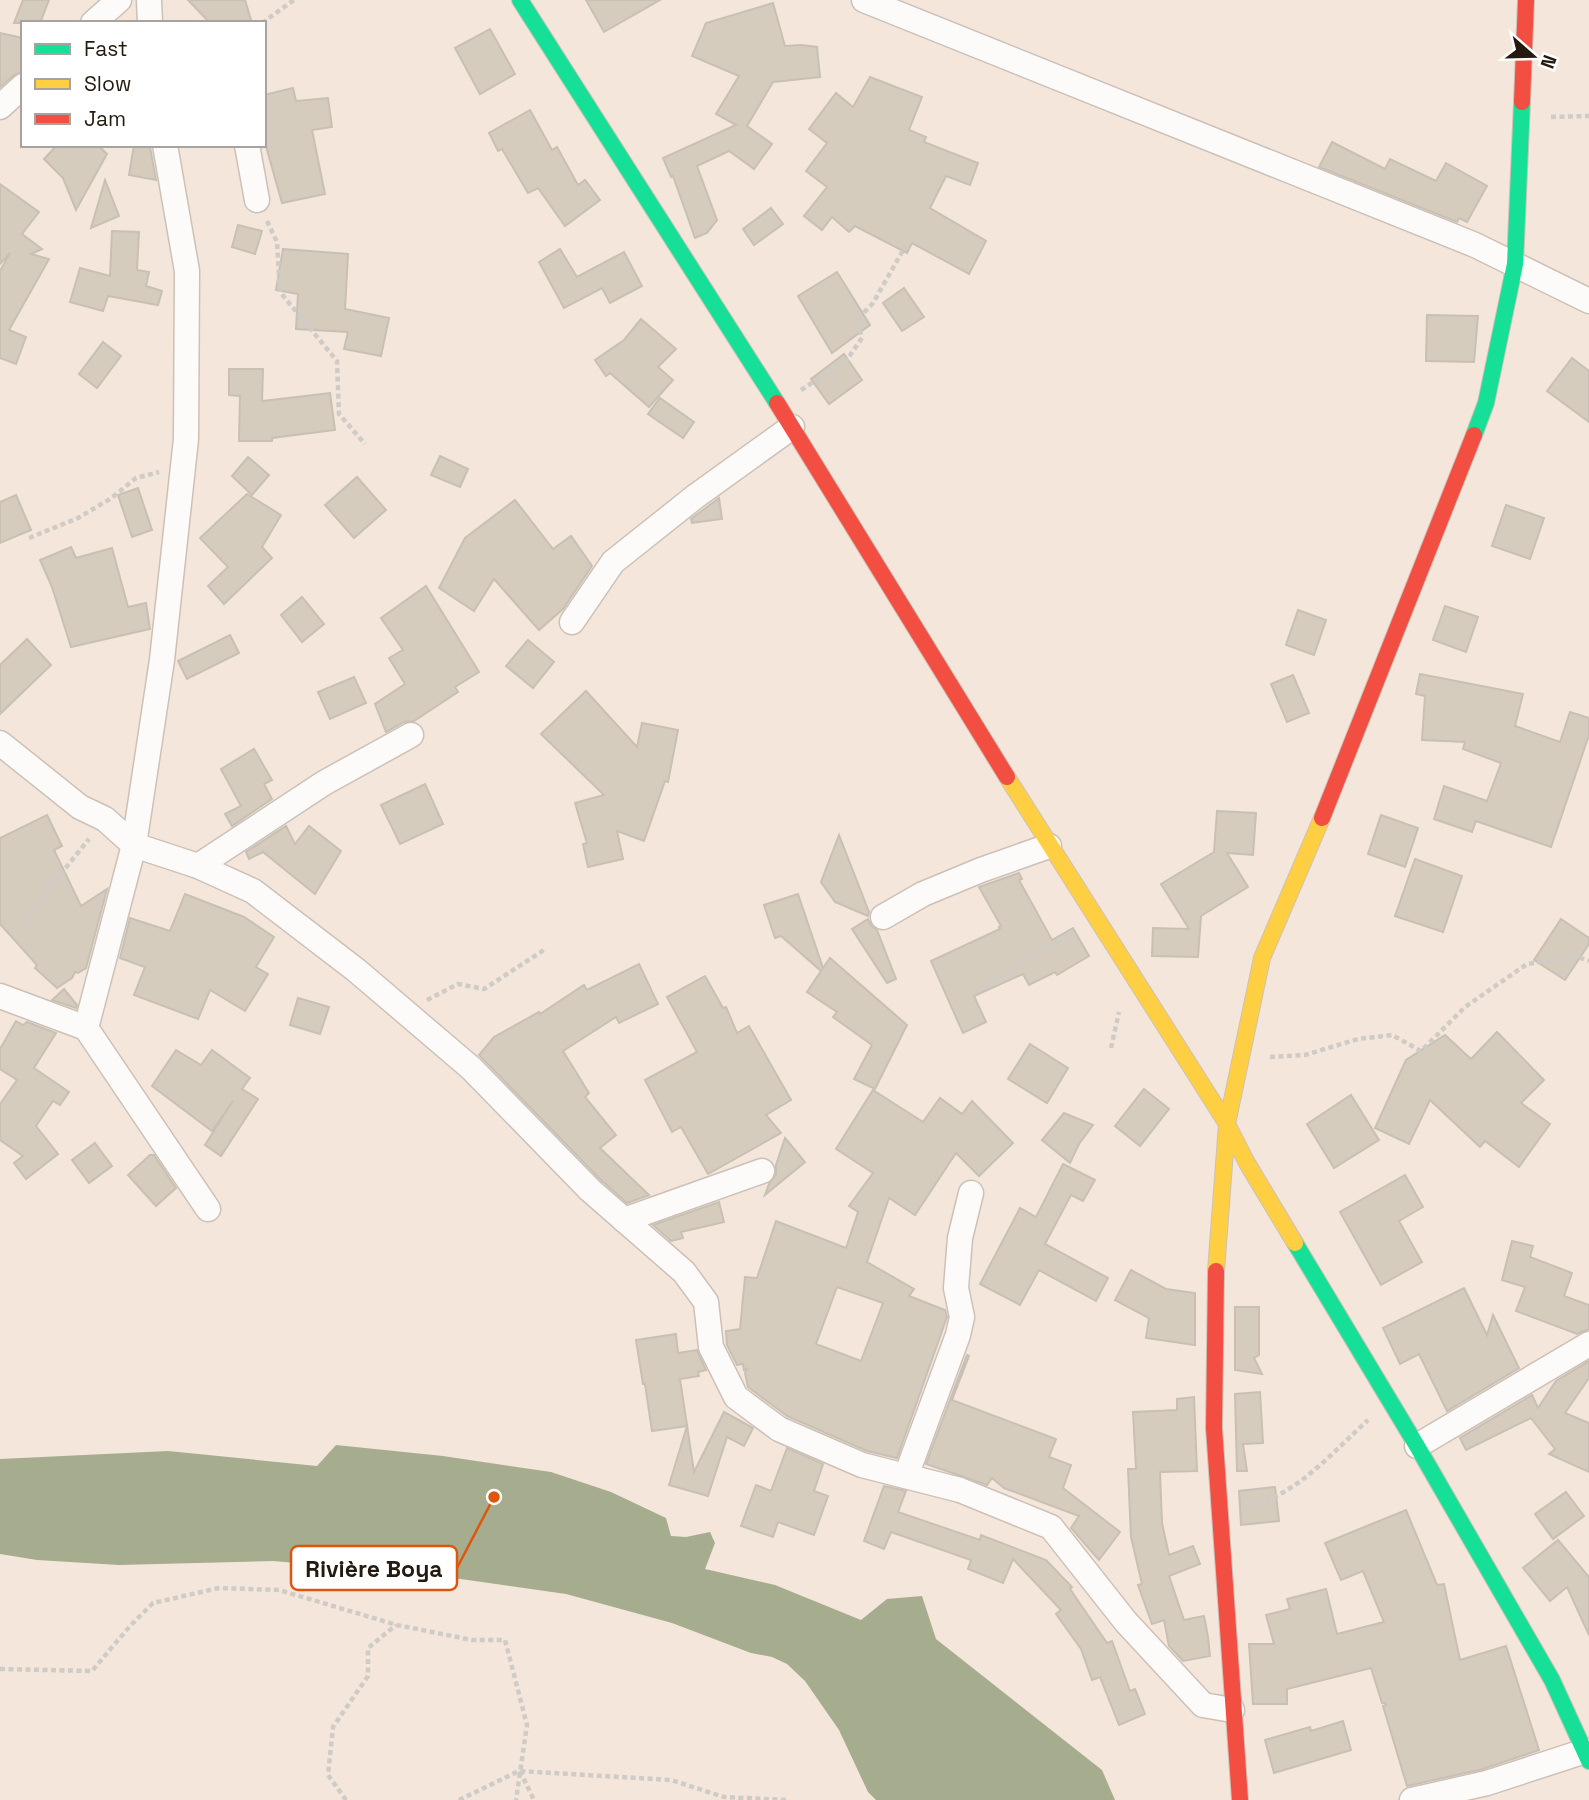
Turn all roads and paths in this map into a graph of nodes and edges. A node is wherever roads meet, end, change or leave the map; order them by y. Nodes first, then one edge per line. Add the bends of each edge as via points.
1 (118, 0) edge
2 (294, 0) edge
3 (520, 0) edge
4 (864, 0) edge
5 (1526, 0) edge
6 (95, 21) edge
7 (265, 21) edge
8 (21, 88) edge
9 (0, 107) edge
10 (1589, 116) edge
11 (1522, 118) junction
12 (164, 147) edge
13 (247, 147) edge
14 (257, 200) joint
15 (914, 231) dead end
16 (1515, 264) junction
17 (1589, 301) edge
18 (777, 403) junction
19 (792, 428) junction
20 (365, 444) dead end
21 (183, 466) junction
22 (29, 538) dead end
23 (572, 622) dead end
24 (411, 734) dead end
25 (0, 743) edge
26 (105, 820) junction
27 (134, 845) junction
28 (1049, 846) junction
29 (198, 866) junction
30 (883, 917) dead end
31 (23, 921) dead end
32 (1078, 929) dead end
33 (544, 950) dead end
34 (1589, 961) edge
35 (984, 988) dead end
36 (0, 996) edge
37 (408, 1014) junction
38 (86, 1028) junction
39 (1241, 1058) junction
40 (1227, 1124) junction
41 (762, 1171) dead end
42 (971, 1192) dead end
43 (208, 1209) dead end
44 (624, 1220) junction
45 (1589, 1344) edge
46 (1389, 1400) junction
47 (1417, 1447) junction
48 (906, 1476) junction
49 (1219, 1509) junction
50 (397, 1625) junction
51 (0, 1669) edge
52 (1232, 1710) junction
53 (1587, 1756) edge
54 (519, 1771) junction
55 (346, 1800) edge
56 (459, 1800) edge
57 (516, 1800) edge
58 (534, 1800) edge
59 (788, 1800) edge
60 (1240, 1800) edge
61 (1412, 1800) edge

1 - 6 street
2 - 7 path
3 - 18 street
4 - 16 street
5 - 11 street
8 - 9 street
10 - 11 path
11 - 16 street
12 - 21 street via 187,271
13 - 14 street
14 - 20 path via 277,242 280,292 337,361 339,414
15 - 18 path via 873,303 857,320 862,338 846,361
16 - 17 street
16 - 39 street via 1486,403 1262,958
18 - 19 street
19 - 23 street via 613,562
19 - 28 street
21 - 22 path via 136,478 78,518
21 - 27 street via 162,660
24 - 29 street via 324,783
25 - 26 street via 80,807
26 - 27 street
26 - 31 path
27 - 29 street
27 - 38 street
28 - 30 street via 923,894
28 - 40 street
29 - 37 street via 253,891
32 - 35 path
33 - 37 path via 484,989 458,984
34 - 39 path via 1578,957 1527,964 1465,1007 1422,1051 1392,1035 1358,1039 1305,1055
36 - 38 street
37 - 44 street via 471,1068
38 - 43 street
39 - 40 street
40 - 46 street
40 - 49 street via 1216,1251 1214,1428
41 - 44 street
42 - 48 street via 960,1238 956,1289 962,1317 958,1335
44 - 48 street via 684,1272 706,1302 711,1347 736,1398 779,1429 862,1465
45 - 47 street
46 - 47 street
46 - 49 path via 1297,1484 1258,1504
47 - 53 street via 1552,1679
48 - 52 street via 960,1490 1051,1527 1126,1622 1203,1705
49 - 52 street
50 - 51 path via 279,1590 219,1588 153,1603 92,1671
50 - 54 path via 472,1640 505,1640 527,1725
50 - 55 path via 368,1648 368,1676 334,1727 328,1775
52 - 60 street
53 - 61 street
54 - 56 path
54 - 57 path
54 - 58 path
54 - 59 path via 671,1780 724,1797

